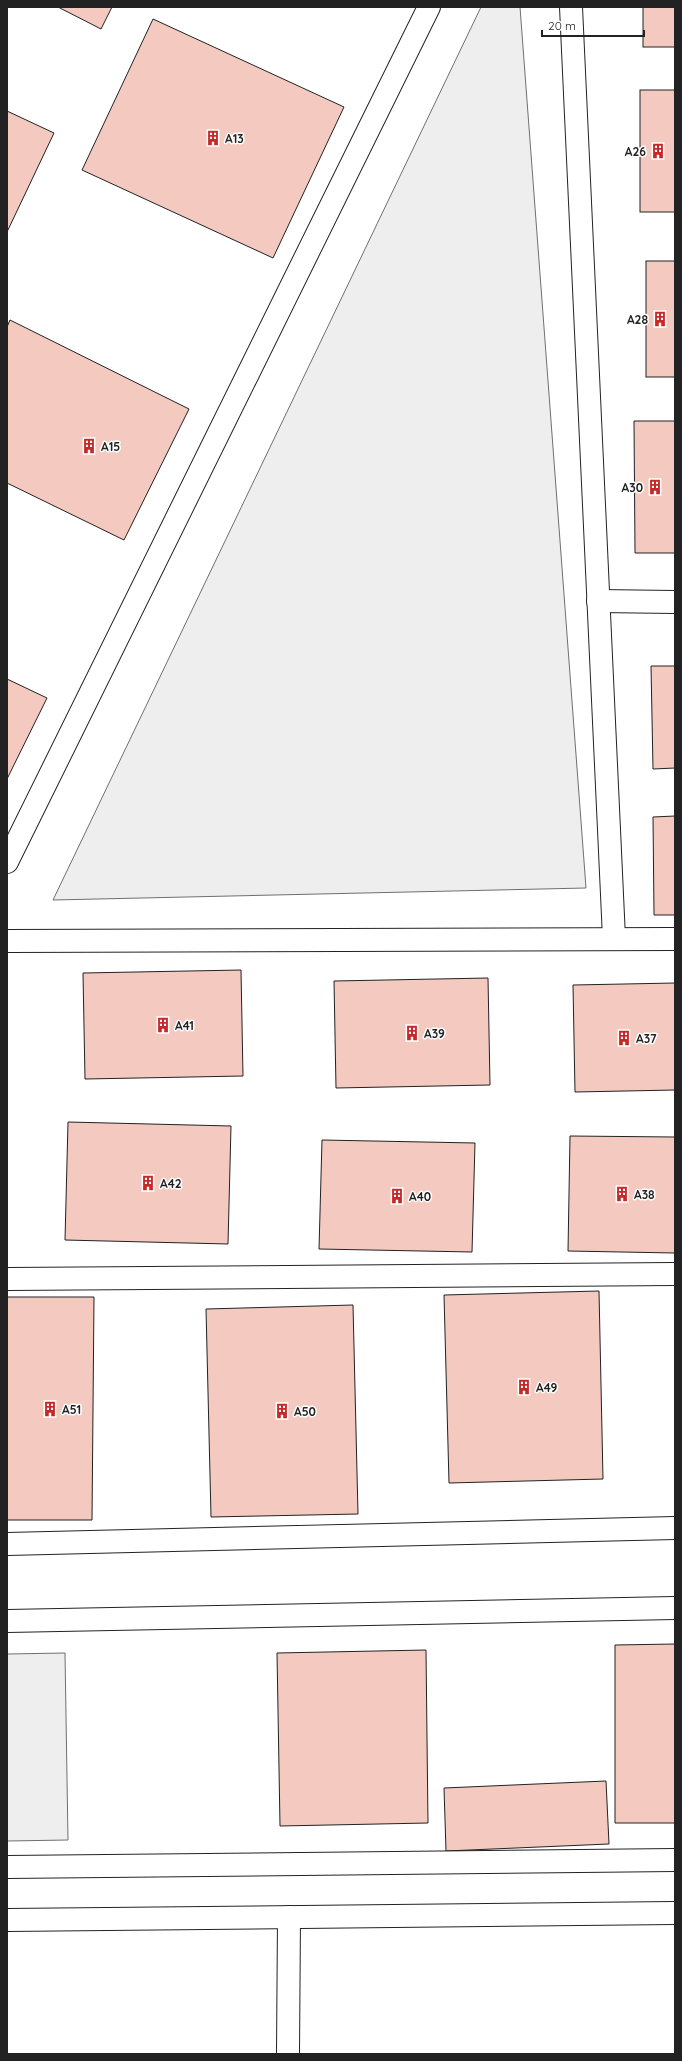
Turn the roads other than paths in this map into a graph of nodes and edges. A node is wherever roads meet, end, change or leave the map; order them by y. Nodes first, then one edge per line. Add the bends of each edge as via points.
1 (429, 7) edge
2 (571, 7) edge
3 (598, 601) junction
4 (675, 602) edge
5 (7, 862) edge
6 (614, 938) junction
7 (675, 939) edge
8 (7, 941) edge
9 (675, 1274) edge
10 (7, 1279) edge
11 (675, 1528) edge
12 (7, 1544) edge
13 (675, 1608) edge
14 (7, 1621) edge
15 (675, 1860) edge
16 (7, 1867) edge
17 (675, 1913) edge
18 (289, 1917) junction
19 (7, 1920) edge
20 (288, 2054) edge

1 - 5 street
2 - 3 street
3 - 4 street
3 - 6 street
6 - 7 street
6 - 8 street
9 - 10 street
11 - 12 street
13 - 14 street
15 - 16 street
17 - 18 street
18 - 19 street
18 - 20 street

